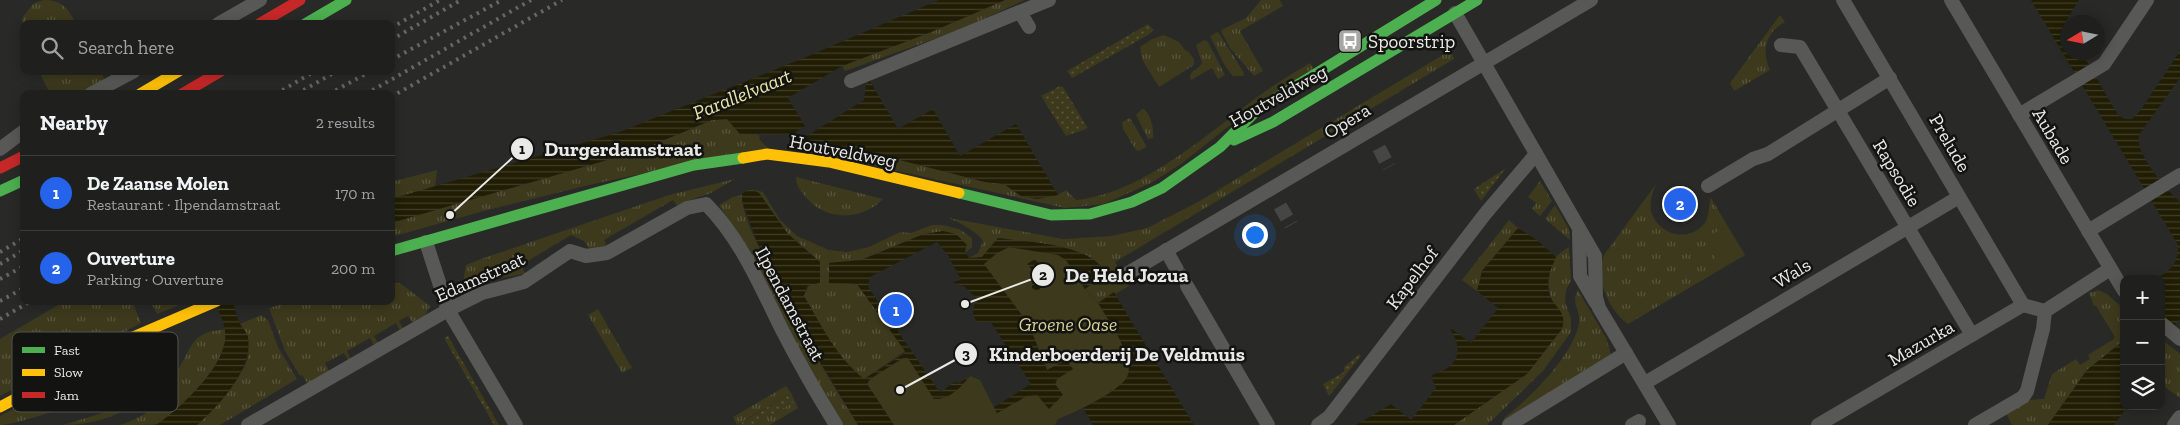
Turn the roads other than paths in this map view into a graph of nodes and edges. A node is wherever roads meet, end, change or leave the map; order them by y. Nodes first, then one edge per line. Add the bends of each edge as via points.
1 (260, 0) edge
2 (300, 0) edge
3 (346, 0) edge
4 (1048, 0) edge
5 (1436, 0) edge
6 (1448, 0) edge
7 (1477, 0) edge
8 (1591, 0) edge
9 (1843, 0) edge
10 (1951, 0) edge
11 (2147, 0) edge
12 (1020, 12) junction
13 (1455, 13) junction
14 (225, 20) edge
15 (267, 20) edge
16 (312, 20) edge
17 (1029, 27) dead end
18 (1781, 45) dead end
19 (1484, 63) junction
20 (127, 75) edge
21 (172, 75) edge
22 (214, 75) edge
23 (1890, 78) junction
24 (851, 81) dead end
25 (98, 90) edge
26 (147, 90) edge
27 (189, 90) edge
28 (1838, 111) junction
29 (2019, 114) junction
30 (20, 134) edge
31 (1220, 147) junction
32 (0, 149) edge
33 (1536, 154) junction
34 (20, 158) edge
35 (0, 168) edge
36 (2180, 175) edge
37 (20, 182) edge
38 (1708, 186) dead end
39 (0, 191) edge
40 (1960, 197) junction
41 (706, 204) joint
42 (1908, 227) junction
43 (2088, 231) junction
44 (426, 242) junction
45 (395, 250) edge
46 (1166, 250) junction
47 (1176, 268) tunnel mouth
48 (2110, 269) junction
49 (1123, 276) dead end
50 (2120, 285) edge
51 (1187, 286) tunnel mouth
52 (207, 305) edge
53 (2023, 305) junction
54 (448, 310) junction
55 (2045, 311) junction
56 (2165, 326) edge
57 (144, 332) edge
58 (1972, 335) junction
59 (2179, 338) edge
60 (1626, 353) junction
61 (1645, 383) junction
62 (12, 401) edge
63 (0, 407) edge
64 (2180, 417) edge
65 (248, 425) edge
66 (516, 425) edge
67 (836, 425) edge
68 (1268, 425) edge
69 (1318, 425) edge
70 (1509, 425) edge
71 (1669, 425) edge
72 (1818, 425) edge
73 (1975, 425) edge
74 (2174, 425) edge

1 - 14 street
2 - 15 street
3 - 16 street
4 - 12 street
5 - 31 street, Houtveldweg via 1258,110
6 - 13 street
7 - 13 street, Houtveldweg
8 - 19 street, Opera
9 - 23 street, Prelude
10 - 29 street, Aubade
11 - 29 street via 2104,64
12 - 17 street
12 - 24 street
13 - 19 street
13 - 31 street, Houtveldweg via 1273,122
18 - 28 street, Rapsodie via 1800,47
19 - 33 street
19 - 46 street, Opera
20 - 25 street
21 - 26 street
22 - 27 street
23 - 28 street
23 - 40 street, Prelude
28 - 38 street
28 - 42 street, Rapsodie
29 - 43 street, Aubade
30 - 32 street
31 - 44 street, Houtveldweg via 1162,188 1132,202 1090,214 1051,215 829,162 767,154 694,165
33 - 60 street via 1595,256 1599,308
33 - 69 street, Kapelhof via 1479,222 1329,417
34 - 35 street
36 - 43 street
37 - 39 street
40 - 42 street, Wals
40 - 53 street, Prelude
41 - 54 street, Edamstraat via 686,208 607,253 586,256 570,251 524,282 482,293
41 - 67 street, Ilpendamstraat via 722,220 739,248 772,306 804,373
42 - 58 street, Rapsodie
42 - 61 street, Wals
43 - 48 street, Aubade
44 - 45 street, Houtveldweg
44 - 54 street
46 - 47 street
46 - 49 street, Opera
48 - 50 street, Aubade
48 - 55 street
51 - 68 street
52 - 57 street
53 - 55 street
53 - 58 street, Mazurka
54 - 65 street, Edamstraat
54 - 66 street
55 - 73 street via 2026,391 2022,397
56 - 59 street
58 - 72 street, Mazurka
60 - 61 street
60 - 70 street
61 - 71 street
62 - 63 street
64 - 74 street

